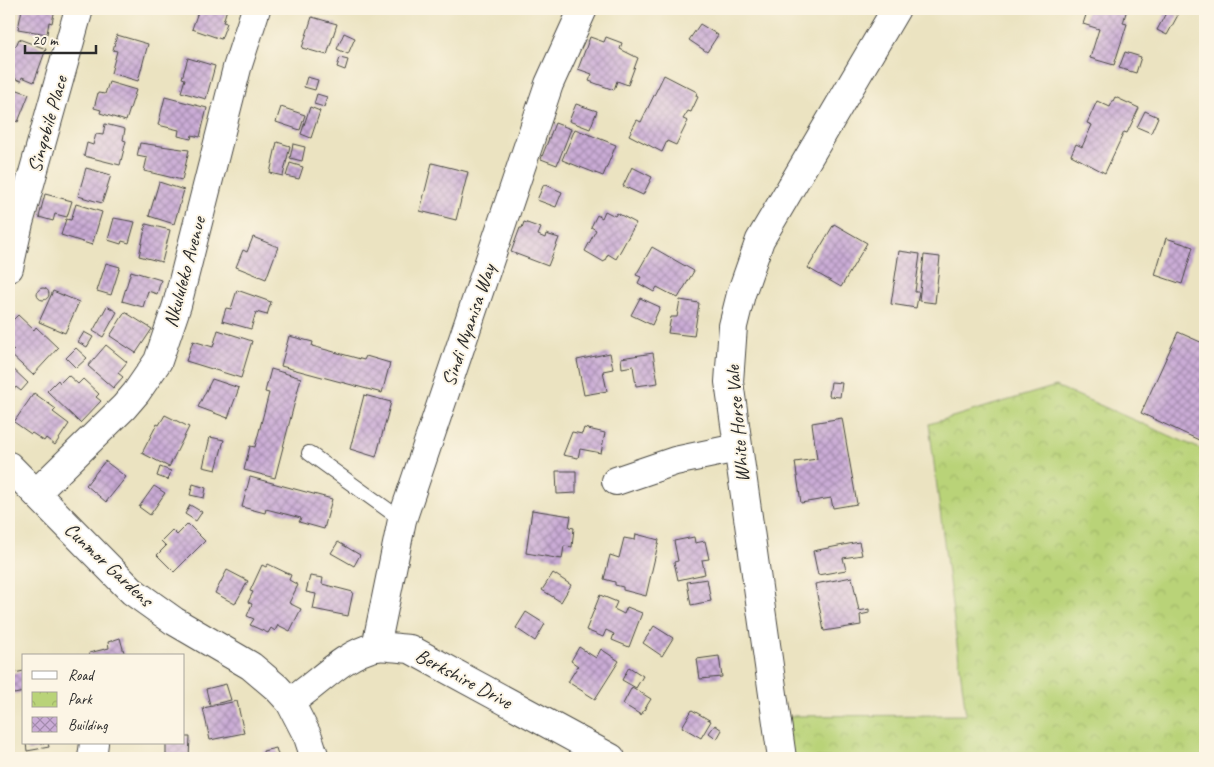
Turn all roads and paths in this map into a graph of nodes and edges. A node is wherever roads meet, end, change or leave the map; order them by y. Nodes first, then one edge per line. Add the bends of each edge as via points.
1 (80, 9) edge
2 (256, 9) edge
3 (583, 9) edge
4 (896, 9) edge
5 (9, 268) edge
6 (737, 448) junction
7 (309, 453) dead end
8 (9, 466) edge
9 (616, 480) dead end
10 (36, 493) junction
11 (402, 520) junction
12 (376, 647) junction
13 (290, 702) junction
14 (94, 744) edge
15 (92, 758) edge
16 (315, 758) edge
17 (611, 758) edge
18 (782, 758) edge

1 - 5 street, Sinqobile Place
2 - 10 street, Nkululeko Avenue via 237,68 178,305 158,361 124,406
3 - 11 street, Sindi Nyanisa Way via 549,84
4 - 6 street, White Horse Vale via 760,240 733,326 729,382
6 - 9 street via 675,461
6 - 18 street, White Horse Vale
7 - 11 lane
8 - 10 street, Cunmor Gardens
10 - 13 street, Cunmor Gardens via 132,591 174,621 251,666
11 - 12 street, Sindi Nyanisa Way
12 - 13 street, Berkshire Drive via 339,664
12 - 17 street, Berkshire Drive via 410,649
13 - 16 street
14 - 15 street

